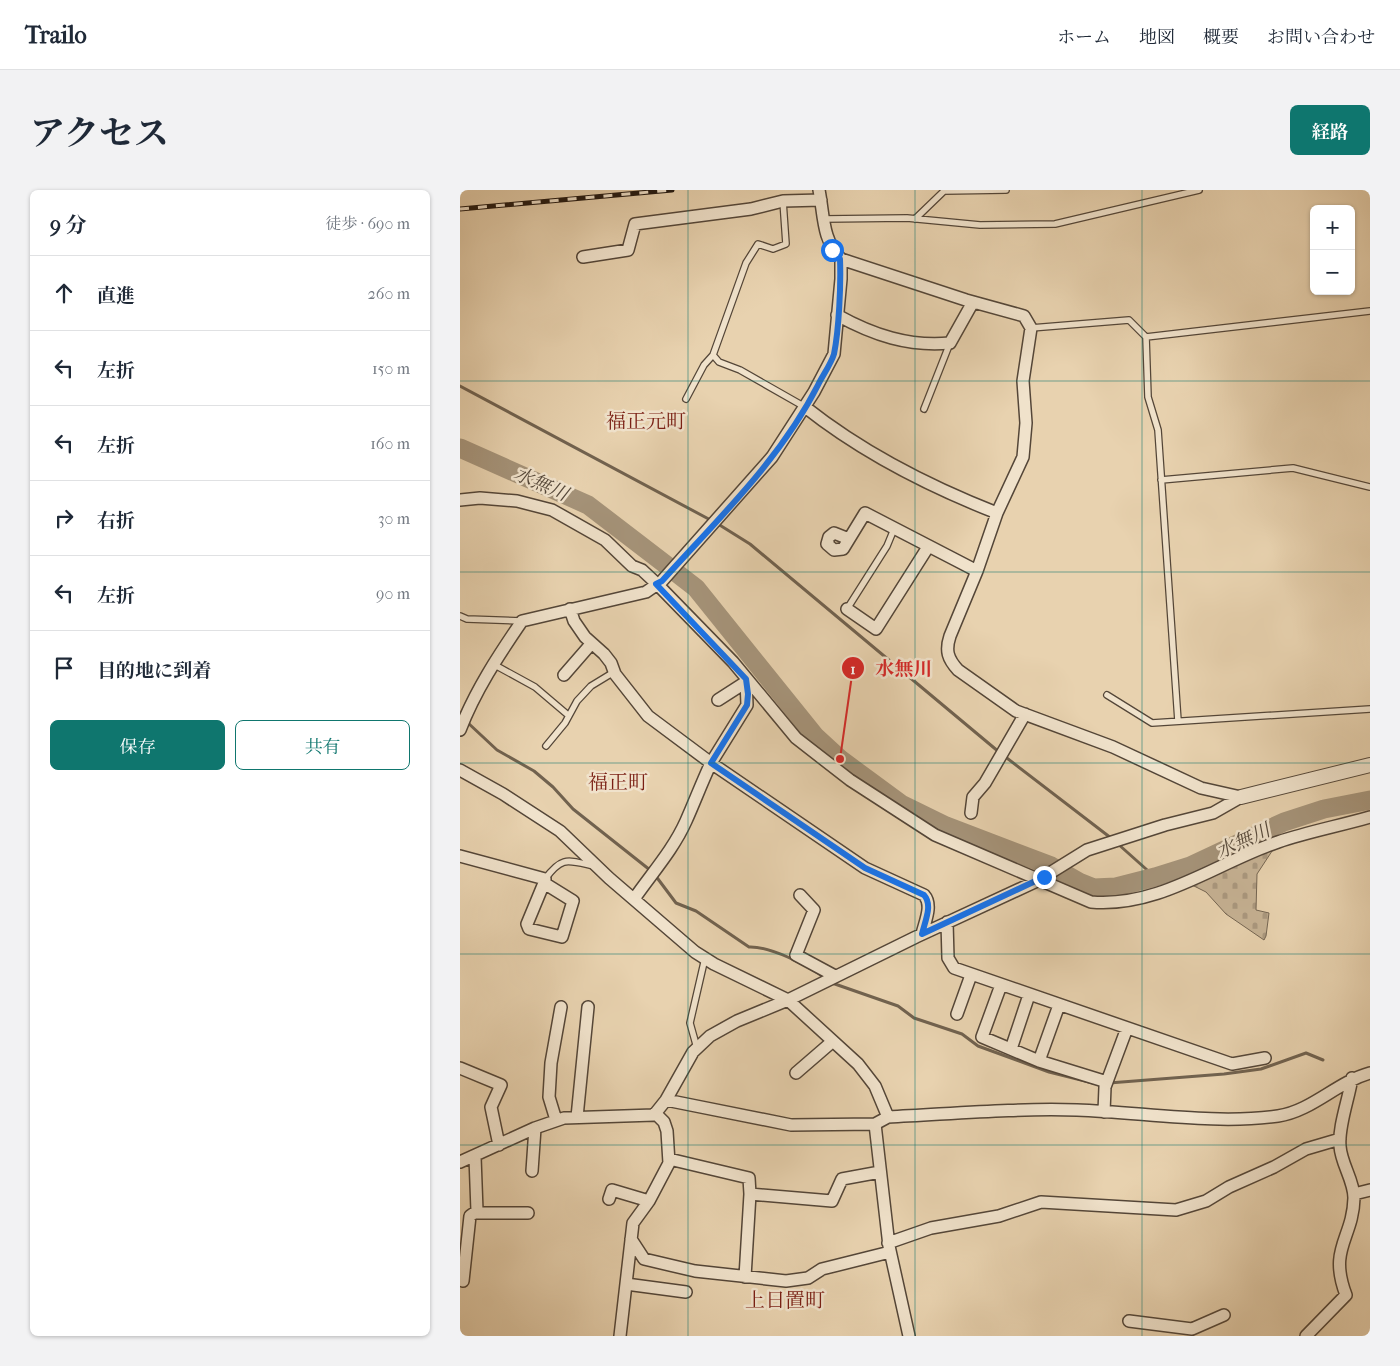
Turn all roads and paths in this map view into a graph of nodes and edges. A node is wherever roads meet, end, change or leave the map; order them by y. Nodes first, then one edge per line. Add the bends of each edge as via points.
1 (1006, 190) edge
2 (1199, 190) edge
3 (820, 195) edge
4 (783, 202) junction
5 (824, 219) junction
6 (915, 219) junction
7 (583, 257) dead end
8 (840, 259) junction
9 (973, 302) junction
10 (1370, 311) edge
11 (837, 315) junction
12 (1031, 328) junction
13 (1146, 337) junction
14 (950, 343) junction
15 (713, 355) junction
16 (686, 399) dead end
17 (806, 407) junction
18 (924, 409) dead end
19 (1161, 480) junction
20 (1370, 487) edge
21 (460, 500) edge
22 (996, 513) junction
23 (894, 529) junction
24 (849, 539) dead end
25 (928, 546) junction
26 (977, 572) junction
27 (659, 582) junction
28 (570, 609) junction
29 (848, 609) joint
30 (460, 616) edge
31 (522, 621) junction
32 (591, 644) junction
33 (493, 664) junction
34 (614, 672) junction
35 (564, 675) dead end
36 (746, 680) junction
37 (1107, 695) dead end
38 (718, 700) dead end
39 (1370, 709) edge
40 (1025, 714) junction
41 (568, 715) junction
42 (1178, 721) junction
43 (461, 724) edge
44 (546, 746) dead end
45 (711, 763) junction
46 (1370, 765) edge
47 (460, 770) edge
48 (1241, 797) junction
49 (971, 813) dead end
50 (1370, 818) edge
51 (460, 856) edge
52 (598, 867) junction
53 (1041, 879) junction
54 (544, 881) junction
55 (800, 895) dead end
56 (634, 899) junction
57 (948, 922) junction
58 (922, 934) junction
59 (705, 958) junction
60 (971, 975) junction
61 (835, 976) junction
62 (1001, 985) junction
63 (1029, 995) junction
64 (788, 1000) junction
65 (1059, 1005) junction
66 (561, 1007) dead end
67 (588, 1007) dead end
68 (957, 1014) dead end
69 (1127, 1028) junction
70 (833, 1041) junction
71 (697, 1048) junction
72 (1011, 1048) junction
73 (1265, 1058) dead end
74 (1039, 1061) junction
75 (460, 1068) edge
76 (796, 1073) dead end
77 (1370, 1073) edge
78 (1352, 1078) junction
79 (1107, 1082) junction
80 (666, 1100) junction
81 (1104, 1112) junction
82 (655, 1113) junction
83 (577, 1117) junction
84 (888, 1117) junction
85 (556, 1120) junction
86 (874, 1124) junction
87 (535, 1128) junction
88 (1340, 1139) junction
89 (500, 1145) junction
90 (475, 1157) junction
91 (669, 1160) junction
92 (460, 1162) edge
93 (532, 1171) dead end
94 (880, 1172) junction
95 (1370, 1190) edge
96 (750, 1194) junction
97 (1354, 1194) junction
98 (609, 1199) dead end
99 (649, 1201) junction
100 (528, 1213) dead end
101 (468, 1215) edge
102 (631, 1239) junction
103 (889, 1247) junction
104 (745, 1277) junction
105 (463, 1282) dead end
106 (626, 1284) junction
107 (686, 1292) dead end
108 (1224, 1315) dead end
109 (1129, 1321) dead end
110 (1193, 1333) edge
111 (620, 1336) edge
112 (909, 1336) edge
113 (1306, 1336) edge

1 - 6 lane via 944,191
2 - 6 lane via 1055,224 980,225
3 - 4 street
3 - 5 street
4 - 7 street via 635,224 628,250
4 - 15 lane via 786,244 773,250 758,244 746,263
5 - 6 lane
5 - 8 street via 826,238
8 - 9 street
8 - 11 street
9 - 12 street via 1024,316
9 - 14 street
10 - 13 lane
11 - 14 street via 896,340 928,346
11 - 17 street via 834,354
12 - 13 lane via 1129,320
12 - 22 street via 1024,381 1026,442
13 - 19 lane via 1148,397 1158,430
14 - 18 lane
15 - 16 lane
15 - 17 lane via 719,362 740,370
17 - 22 street via 848,439 913,476
17 - 27 street via 772,457
19 - 20 lane via 1293,468
19 - 42 lane
21 - 27 street via 518,501 552,510 605,540 632,566
22 - 26 street
23 - 24 street via 865,513
23 - 25 street
23 - 29 lane
25 - 26 street
25 - 29 street via 876,629
26 - 40 street via 950,636 948,657 958,670
27 - 28 street via 646,592
27 - 36 street
28 - 31 street
28 - 32 street via 574,621
30 - 31 lane
31 - 33 street
32 - 34 street via 604,654
32 - 35 street
33 - 41 lane via 535,687
33 - 43 street
34 - 41 lane via 591,686
34 - 45 street via 648,716
36 - 38 street
36 - 45 street via 747,705
36 - 53 street via 796,738 866,791 935,835
37 - 42 lane via 1152,723
39 - 42 lane
40 - 48 street via 1113,747 1200,788
40 - 49 street via 973,798
41 - 44 lane
45 - 56 street via 686,821
45 - 58 street via 865,868 924,895 929,905
46 - 48 street
47 - 52 street via 560,831
48 - 53 street via 1213,813 1087,850
50 - 53 street via 1277,842 1168,890 1127,901 1090,902
51 - 54 street
52 - 54 lane via 567,860 556,865
52 - 56 street
53 - 57 street
54 - 54 street via 527,924 529,929 562,936 573,901
55 - 61 street via 814,910 796,955
56 - 59 street
57 - 58 street
57 - 60 street via 948,958 954,968
58 - 61 street
59 - 64 street
59 - 71 lane via 690,1023
60 - 62 street
60 - 68 street
61 - 64 street
62 - 63 street
62 - 72 street via 982,1036
63 - 65 street
63 - 72 street
64 - 70 street
64 - 71 street via 737,1021 710,1036
65 - 69 street
65 - 74 street
66 - 85 street via 549,1097
67 - 83 street
69 - 73 street via 1232,1064
69 - 79 street
70 - 76 street
70 - 84 street via 858,1064 875,1086
71 - 80 street
72 - 74 street
74 - 79 street
75 - 89 street via 500,1085 491,1107
77 - 78 street
78 - 81 street via 1302,1109 1279,1116 1216,1118
78 - 88 street
79 - 81 street
80 - 82 street
80 - 86 street via 791,1125
81 - 84 street via 994,1112
82 - 83 street
82 - 91 street via 667,1131
83 - 85 street
84 - 86 street
85 - 87 street
86 - 94 street
87 - 89 street
87 - 93 street
88 - 97 street via 1341,1154
88 - 103 street via 1306,1149 1206,1201 1176,1210 1041,1202 999,1216 931,1228
89 - 90 street
90 - 92 street
90 - 101 street via 477,1211
91 - 96 street via 749,1178
91 - 99 street
94 - 96 street via 842,1179 832,1201
94 - 103 street
95 - 97 street
96 - 104 street
97 - 113 street via 1339,1255 1340,1278 1346,1295
98 - 99 street via 612,1190
99 - 102 street via 633,1223
100 - 101 street
101 - 105 street
102 - 104 street via 644,1259 695,1271
102 - 106 street
103 - 104 street via 822,1269 808,1278 786,1281
103 - 112 street
106 - 107 street
106 - 111 street
108 - 110 street
109 - 110 street

